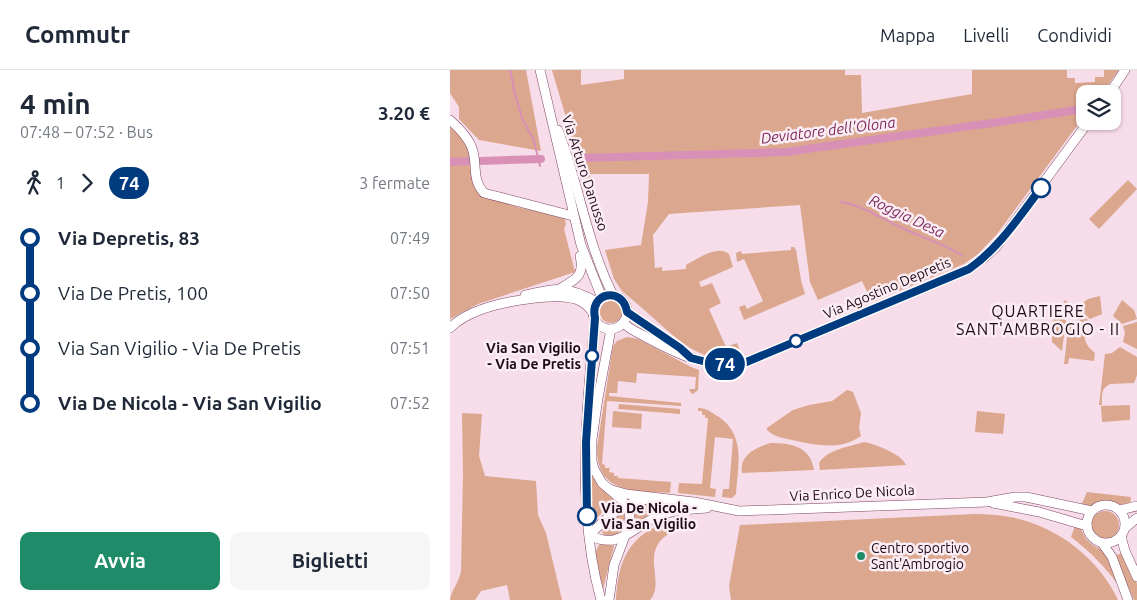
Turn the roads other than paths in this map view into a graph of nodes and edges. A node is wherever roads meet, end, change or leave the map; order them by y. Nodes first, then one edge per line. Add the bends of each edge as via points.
1 (540, 70) edge
2 (1126, 70) edge
3 (1115, 85) edge
4 (549, 107) junction
5 (450, 120) edge
6 (1082, 130) edge
7 (573, 216) junction
8 (580, 245) junction
9 (595, 247) junction
10 (559, 289) junction
11 (614, 295) junction
12 (599, 300) junction
13 (508, 303) junction
14 (627, 312) junction
15 (594, 316) junction
16 (623, 323) junction
17 (450, 328) edge
18 (611, 329) junction
19 (691, 358) junction
20 (609, 489) junction
21 (656, 498) junction
22 (987, 502) junction
23 (626, 506) junction
24 (1137, 506) edge
25 (718, 508) junction
26 (1120, 510) junction
27 (1092, 511) junction
28 (1137, 518) edge
29 (1087, 526) junction
30 (1123, 532) junction
31 (590, 535) junction
32 (624, 537) junction
33 (1102, 543) junction
34 (1137, 578) edge
35 (601, 600) edge
36 (609, 600) edge
37 (1128, 600) edge

1 - 4 street, Via Arturo Danusso
2 - 3 street
4 - 7 street, Via Arturo Danusso
4 - 9 street, Via Arturo Danusso
5 - 7 street via 467,138 473,150 476,182 484,193
6 - 19 street, Via Agostino Depretis via 996,247 969,269 744,363 714,364
7 - 8 street, Via Arturo Danusso
8 - 9 street, Via Arturo Danusso via 587,253
8 - 10 street via 582,270
8 - 12 street, Via Arturo Danusso
9 - 11 street, Via Arturo Danusso
10 - 12 street via 573,290
10 - 13 street via 523,296
11 - 12 street
11 - 14 street via 624,303
12 - 15 street
13 - 15 street via 569,297 582,302
13 - 17 street via 476,311
14 - 16 street
14 - 19 street, Via Agostino Depretis
15 - 18 street via 601,326
15 - 31 street via 586,442
16 - 18 street
16 - 19 street, Via Agostino Depretis via 676,354
18 - 20 street via 597,402 592,452 594,469
20 - 21 street, Via Enrico De Nicola
20 - 23 street
21 - 23 street, Via Enrico De Nicola
21 - 25 street, Via Enrico De Nicola
22 - 25 street, Via Enrico De Nicola via 757,512
22 - 27 street, Via Enrico De Nicola via 1015,496
22 - 29 street, Via Enrico De Nicola
23 - 31 street, Via Enrico De Nicola via 609,515
23 - 32 street via 630,518
24 - 26 street
25 - 32 street, Via Enrico De Nicola via 664,514 645,522
26 - 27 street, Via Enrico De Nicola via 1105,504
26 - 30 street via 1125,519
27 - 29 street
28 - 30 street
29 - 33 street via 1092,537
30 - 33 street via 1113,542
30 - 34 street via 1125,550
31 - 32 street, Via Enrico De Nicola via 609,541
31 - 35 street via 591,560
32 - 36 street via 614,565
33 - 37 street via 1112,557

